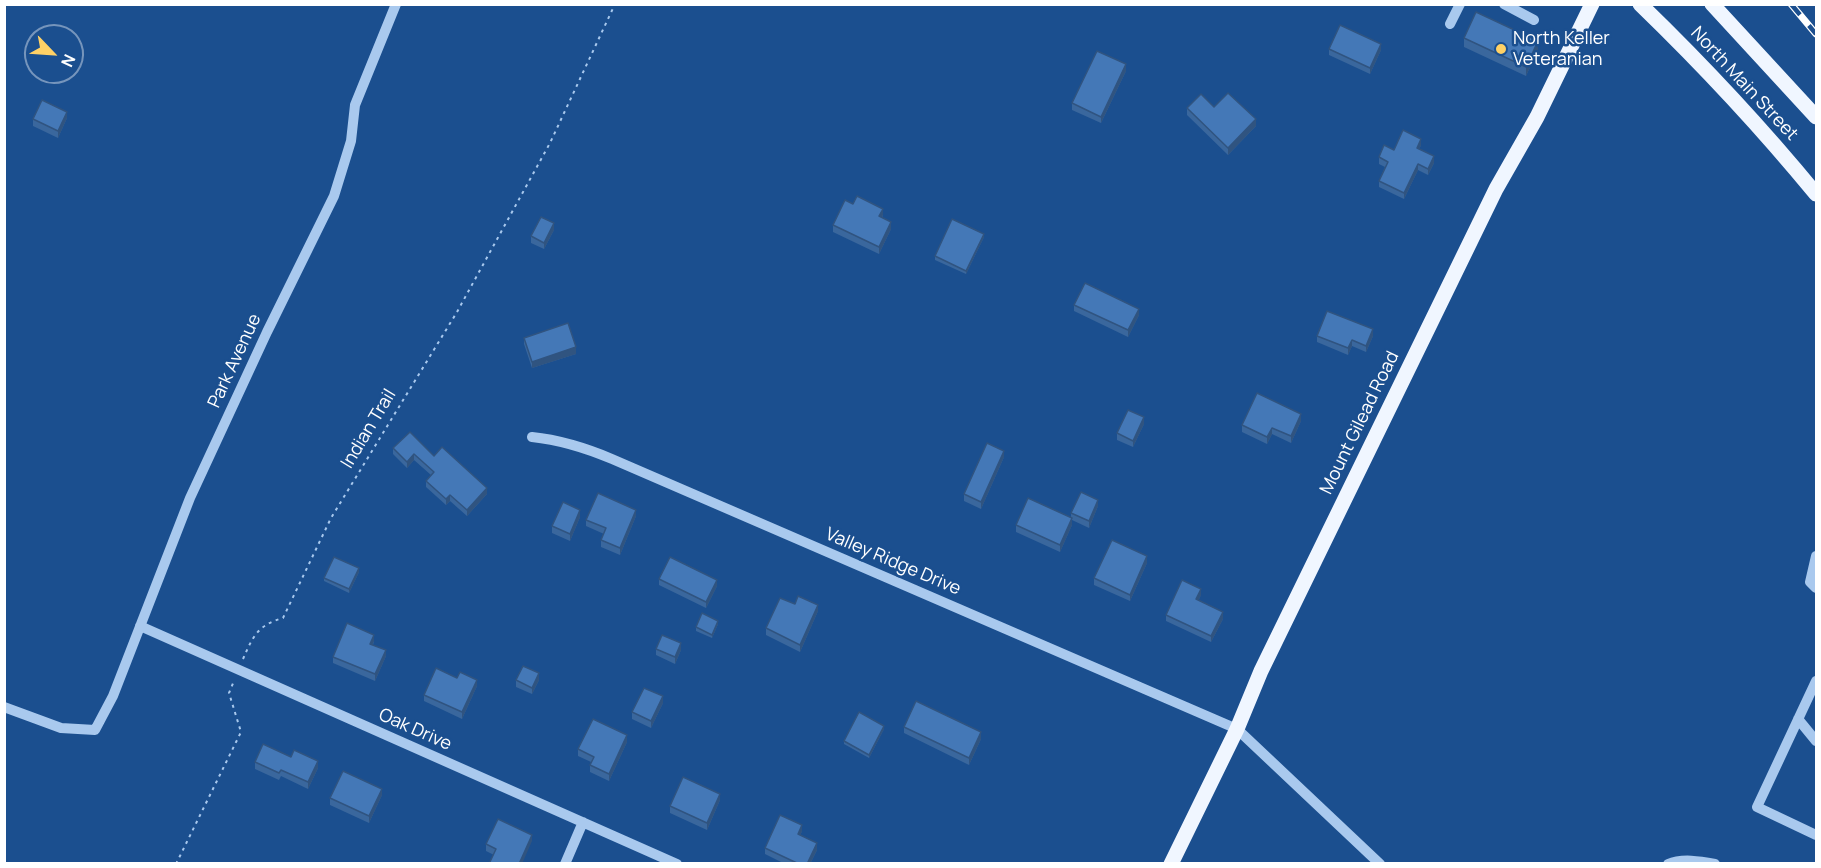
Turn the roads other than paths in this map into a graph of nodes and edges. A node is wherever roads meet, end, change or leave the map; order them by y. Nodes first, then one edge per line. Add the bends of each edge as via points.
1 (396, 4) edge
2 (1460, 4) edge
3 (1504, 4) edge
4 (1592, 4) edge
5 (1640, 4) edge
6 (1712, 4) edge
7 (1534, 20) dead end
8 (1450, 24) dead end
9 (1816, 117) edge
10 (1816, 194) edge
11 (532, 437) dead end
12 (1816, 556) edge
13 (1816, 588) edge
14 (140, 626) junction
15 (1816, 681) edge
16 (4, 707) edge
17 (1798, 719) junction
18 (1237, 729) junction
19 (1816, 741) edge
20 (583, 822) junction
21 (1816, 836) edge
22 (565, 864) edge
23 (677, 864) edge
24 (1172, 864) edge
25 (1380, 864) edge
26 (1668, 864) edge
27 (1715, 864) edge

1 - 14 street, Park Avenue via 355,105 351,141 334,196 190,498
2 - 8 street
3 - 7 street
4 - 18 main road, Mount Gilead Road via 1537,117 1496,189 1266,661
5 - 10 main road, North Main Street via 1781,151
6 - 9 main road, North Main Street
11 - 18 street, Valley Ridge Drive via 580,446 612,459
12 - 13 street via 1810,582
14 - 16 street, Park Avenue via 113,696 95,730 61,728
14 - 20 street, Oak Drive
15 - 17 street
17 - 19 street
17 - 21 street via 1757,807
18 - 24 main road, Mount Gilead Road
18 - 25 street, Valley Ridge Drive
20 - 22 street
20 - 23 street, Oak Drive
26 - 27 street

